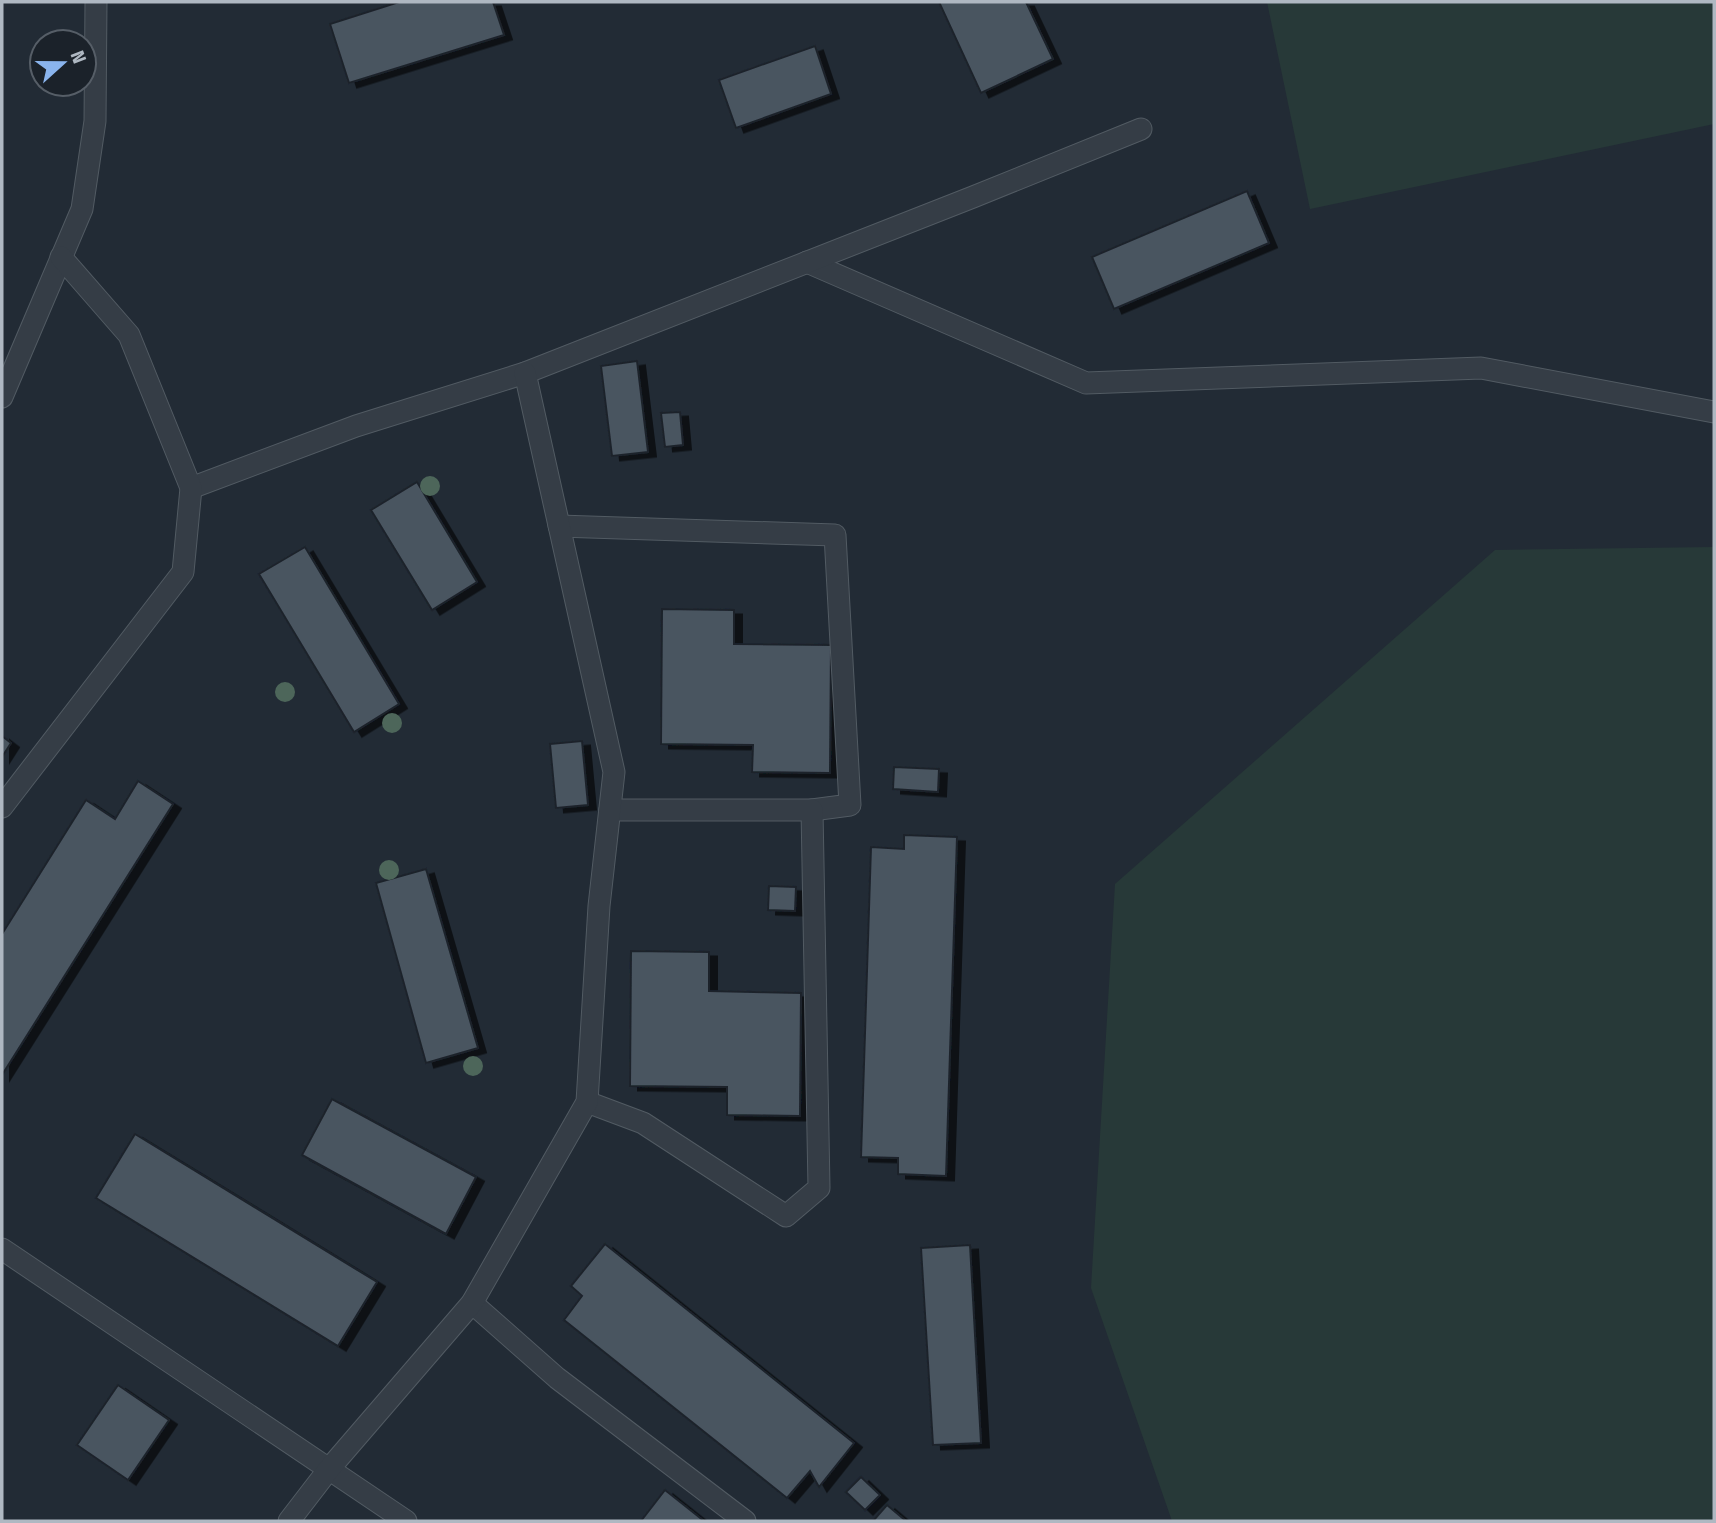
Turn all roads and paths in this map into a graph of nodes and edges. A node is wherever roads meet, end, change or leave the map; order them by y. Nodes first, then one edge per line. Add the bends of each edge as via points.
1 (96, 2) edge
2 (1141, 129) dead end
3 (61, 257) junction
4 (807, 262) junction
5 (525, 373) junction
6 (2, 397) edge
7 (1714, 412) edge
8 (191, 488) junction
9 (559, 526) junction
10 (2, 807) edge
11 (610, 810) junction
12 (812, 810) junction
13 (587, 1102) junction
14 (2, 1249) edge
15 (472, 1303) junction
16 (329, 1469) junction
17 (289, 1521) edge
18 (406, 1521) edge
19 (745, 1521) edge

1 - 3 lane via 95,121 82,209
2 - 4 lane
3 - 6 lane
3 - 8 lane via 130,335
4 - 5 lane
4 - 7 lane via 1086,383 1481,368
5 - 8 lane via 356,426
5 - 9 lane
8 - 10 lane via 183,572
9 - 11 lane via 614,772
9 - 12 lane via 835,535 850,805
11 - 12 lane
11 - 13 lane
12 - 13 lane via 820,1188 786,1216 643,1124
13 - 15 lane
14 - 16 lane
15 - 16 lane
15 - 19 lane via 557,1378
16 - 17 lane
16 - 18 lane

